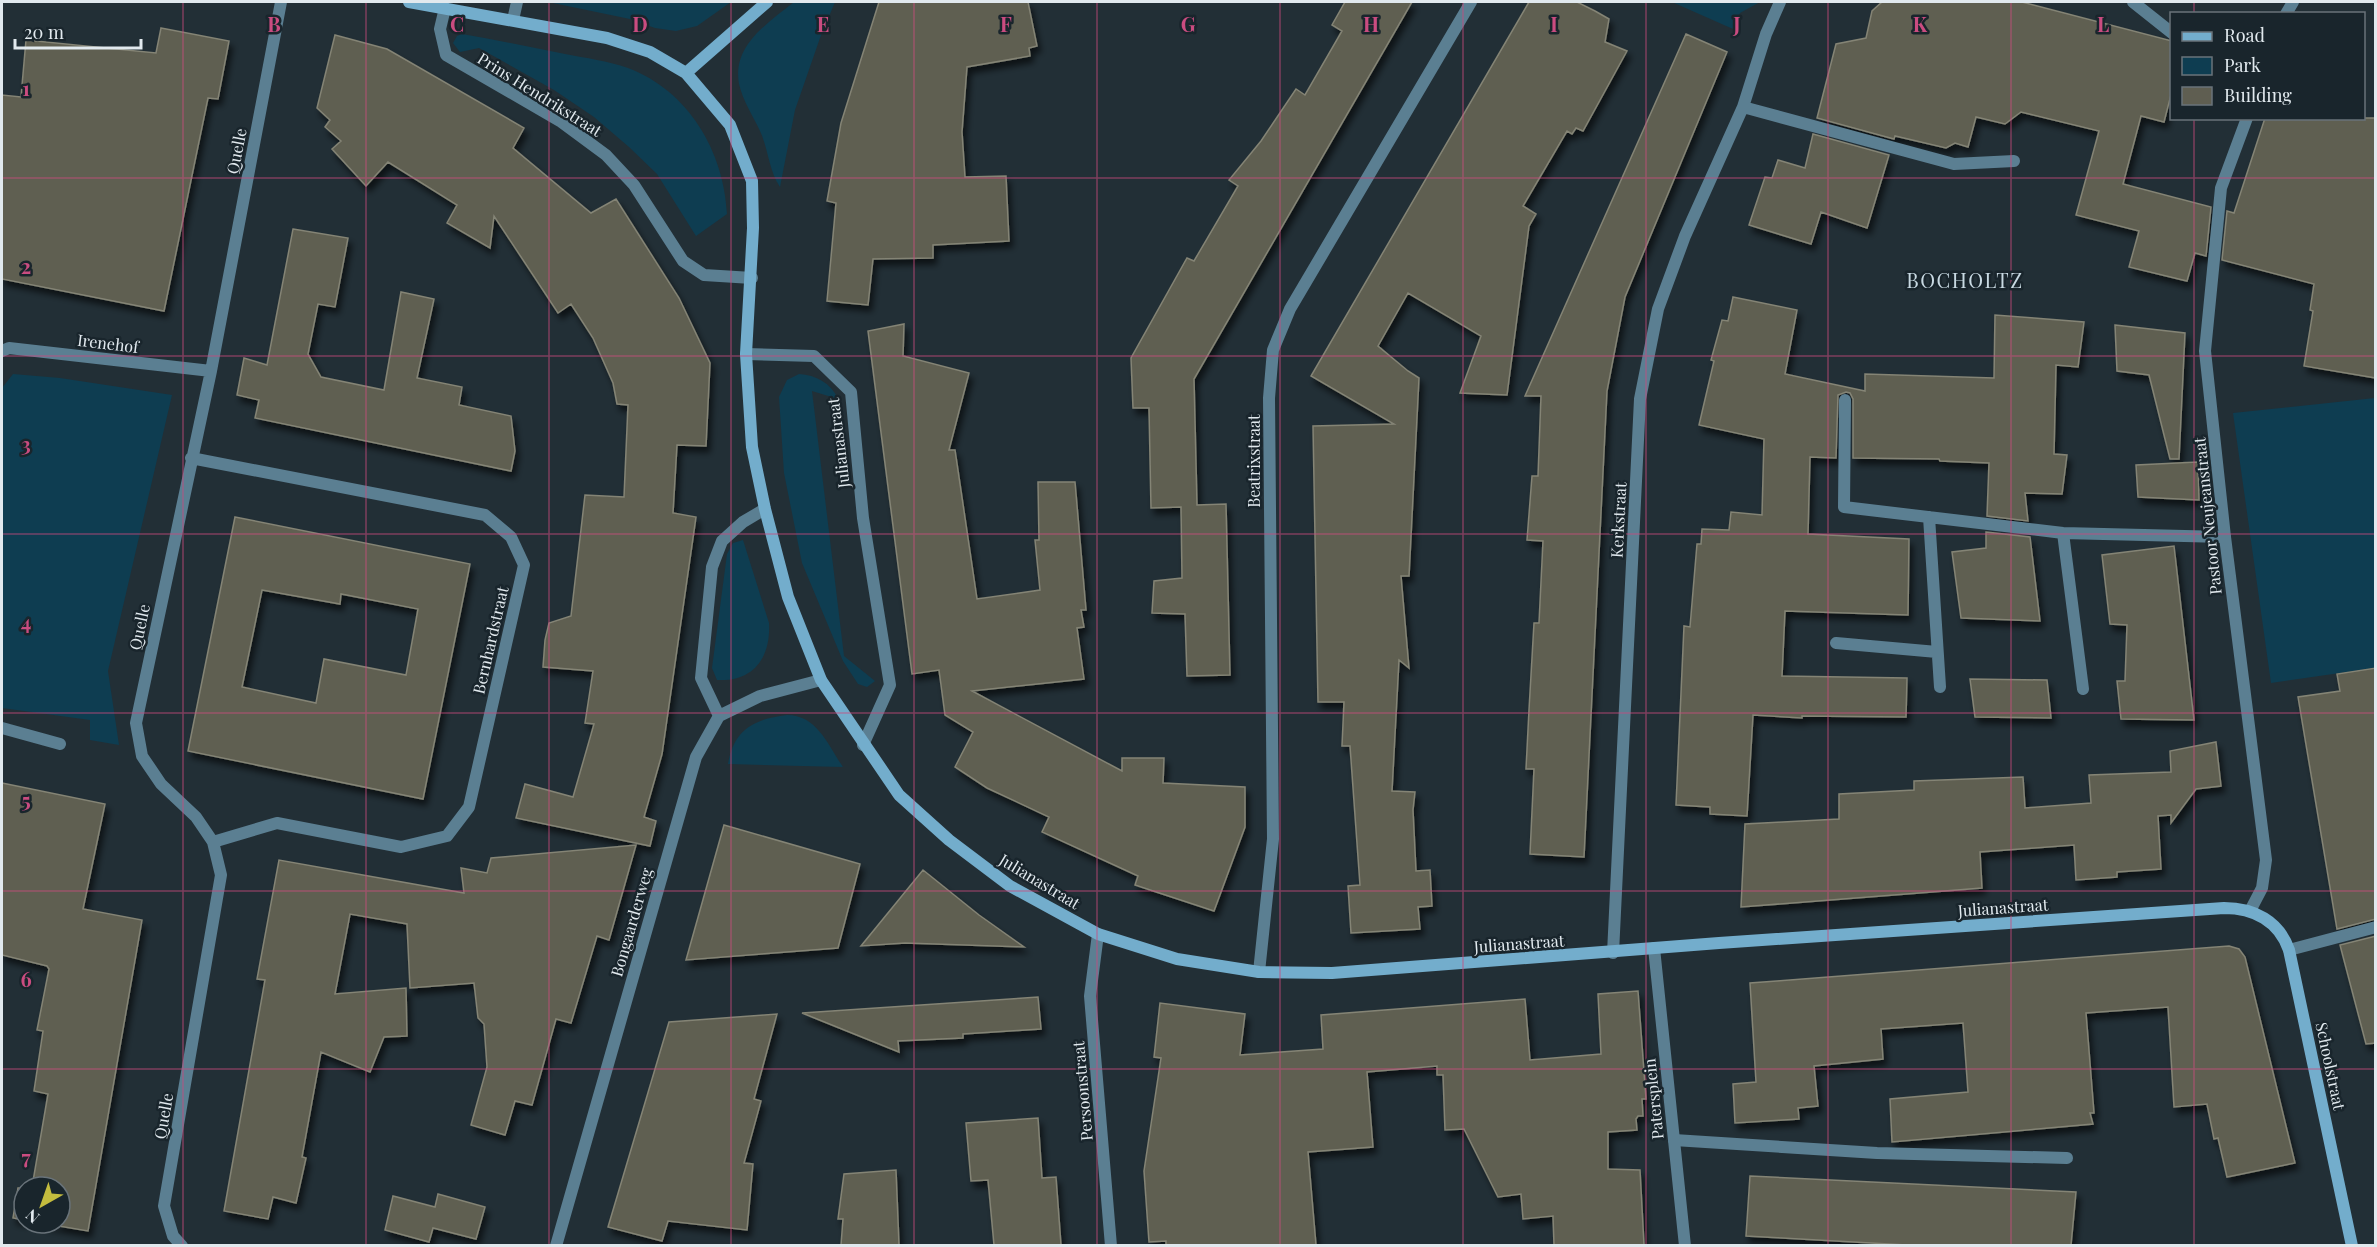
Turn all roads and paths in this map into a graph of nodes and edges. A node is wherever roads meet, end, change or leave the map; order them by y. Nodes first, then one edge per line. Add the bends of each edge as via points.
1 (281, 2) edge
2 (410, 2) edge
3 (517, 2) edge
4 (767, 2) edge
5 (1471, 2) edge
6 (1780, 2) edge
7 (2133, 2) edge
8 (444, 8) junction
9 (513, 20) junction
10 (2170, 31) edge
11 (686, 73) junction
12 (1743, 107) junction
13 (2246, 120) edge
14 (2014, 161) dead end
15 (752, 278) junction
16 (2, 351) edge
17 (746, 354) junction
18 (211, 371) junction
19 (1845, 400) dead end
20 (191, 458) junction
21 (765, 509) junction
22 (1929, 517) junction
23 (2063, 533) junction
24 (2225, 537) junction
25 (1836, 643) dead end
26 (1937, 652) junction
27 (821, 680) junction
28 (1940, 687) dead end
29 (2083, 689) dead end
30 (719, 716) junction
31 (2, 728) edge
32 (60, 744) dead end
33 (863, 745) junction
34 (213, 842) junction
35 (2250, 911) junction
36 (2376, 927) edge
37 (1098, 934) junction
38 (1654, 948) junction
39 (2289, 950) junction
40 (1613, 953) junction
41 (1259, 972) junction
42 (1674, 1140) junction
43 (2067, 1158) dead end
44 (182, 1245) edge
45 (556, 1245) edge
46 (1111, 1245) edge
47 (1685, 1245) edge
48 (2352, 1245) edge

1 - 18 street, Quelle
2 - 8 street
3 - 9 street
4 - 11 street
5 - 41 street, Beatrixstraat via 1290,309 1273,350 1269,398 1273,839
6 - 12 street, Kerkstraat
7 - 10 street
8 - 9 street
8 - 15 street, Prins Hendrikstraat via 440,29 446,55 560,121 606,155 634,184 683,261 704,275
9 - 11 street via 608,38 650,52
11 - 15 street, Julianastraat via 730,125 752,181
12 - 14 street via 1954,164
12 - 40 street, Kerkstraat via 1685,236 1659,309 1640,399
13 - 24 street, Pastoor Neujeanstraat via 2221,188 2205,351
15 - 17 street, Julianastraat
16 - 18 street, Irenehof via 9,348
17 - 21 street, Julianastraat via 752,447
17 - 33 street, Julianastraat via 814,356 851,392 863,518 890,685
18 - 20 street, Quelle
19 - 22 street via 1844,507
20 - 34 street, Quelle via 136,723 142,756 148,766
20 - 34 street, Bernhardstraat via 485,515 511,537 524,565 469,807 447,836 401,848 277,823
21 - 27 street, Julianastraat via 788,597
21 - 30 street via 743,522 722,542 712,567 701,678
22 - 23 street
22 - 26 street
23 - 24 street
23 - 29 street
24 - 35 street, Pastoor Neujeanstraat via 2266,861 2262,888
25 - 26 street
26 - 28 street
27 - 30 street via 760,696
27 - 33 street, Julianastraat
30 - 45 street, Bongaarderweg via 696,757
31 - 32 street
33 - 37 street, Julianastraat via 899,795 949,840 1010,886
34 - 44 street, Quelle via 221,875 164,1206 173,1236
35 - 38 street, Julianastraat via 2224,908
35 - 39 street, Schoolstraat via 2276,928
36 - 39 street
37 - 41 street, Julianastraat via 1177,959
37 - 46 street, Persoonstraat via 1090,996
38 - 40 street, Julianastraat
38 - 42 street, Patersplein
39 - 48 street, Schoolstraat
40 - 41 street, Julianastraat via 1332,973
42 - 43 street via 1877,1154
42 - 47 street, Patersplein

